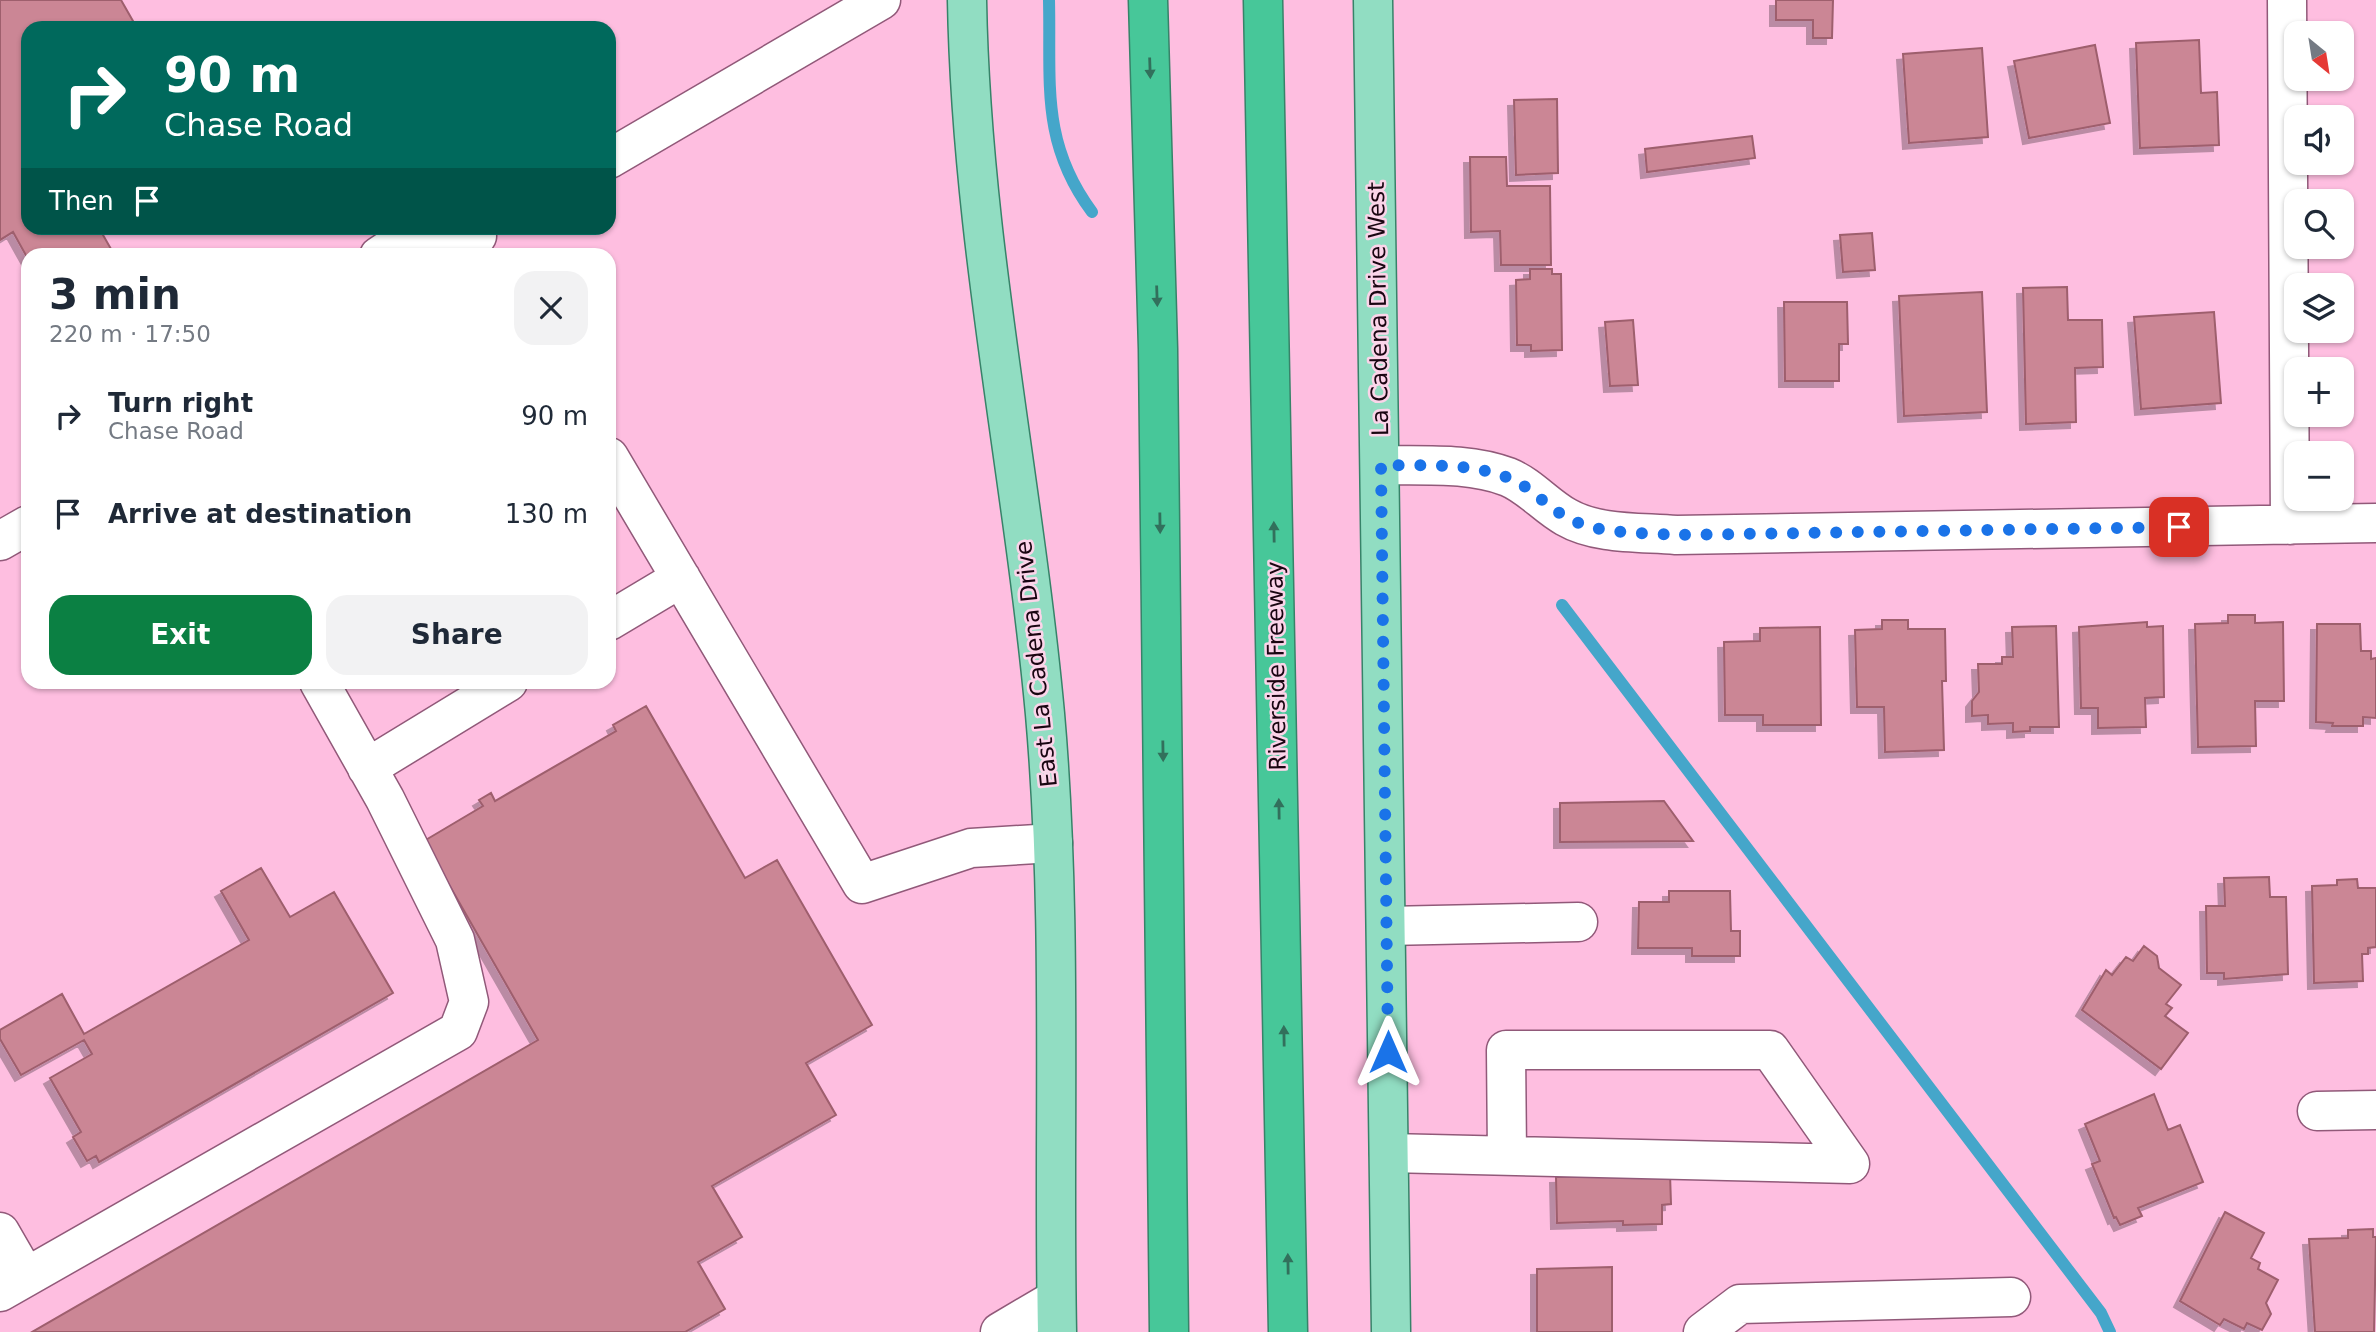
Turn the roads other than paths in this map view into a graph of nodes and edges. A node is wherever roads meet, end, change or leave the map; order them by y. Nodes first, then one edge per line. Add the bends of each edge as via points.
1 (881, 0) edge
2 (967, 0) edge
3 (1147, 0) edge
4 (1263, 0) edge
5 (1373, 0) edge
6 (2287, 0) edge
7 (616, 155) edge
8 (486, 240) edge
9 (391, 248) edge
10 (1381, 465) junction
11 (616, 469) edge
12 (2376, 523) edge
13 (2290, 525) junction
14 (21, 529) edge
15 (0, 541) edge
16 (681, 578) junction
17 (616, 617) edge
18 (322, 689) edge
19 (497, 689) edge
20 (367, 768) junction
21 (1053, 843) junction
22 (1578, 922) dead end
23 (1387, 926) junction
24 (2376, 1110) edge
25 (2317, 1111) dead end
26 (1388, 1153) junction
27 (1507, 1155) junction
28 (0, 1232) edge
29 (13, 1285) edge
30 (2011, 1297) dead end
31 (1057, 1316) edge
32 (1000, 1332) edge
33 (1169, 1332) edge
34 (1288, 1332) edge
35 (1391, 1332) edge
36 (1703, 1332) edge

1 - 7 street
2 - 21 main road, East La Cadena Drive via 968,70 985,244 1044,710
3 -> 33 highway via 1158,349
34 -> 4 highway, Riverside Freeway
5 - 10 main road, La Cadena Drive West
6 - 13 street
8 - 9 street
10 - 13 street via 1486,471 1511,478 1555,511 1590,527 1676,535
10 - 23 main road, La Cadena Drive West
11 - 16 street
12 - 13 street
14 - 15 street
16 - 17 street
16 - 21 street via 862,884 971,848
18 - 20 street
19 - 20 street
20 - 29 street via 454,940 469,1002 458,1031
21 - 31 main road, East La Cadena Drive
22 - 23 street
23 - 26 main road, La Cadena Drive West
24 - 25 street
26 - 27 street
26 - 35 main road, La Cadena Drive West
27 - 27 street via 1767,1162 1850,1164 1770,1050 1506,1049
28 - 29 street
30 - 36 street via 1740,1304
31 - 32 street

